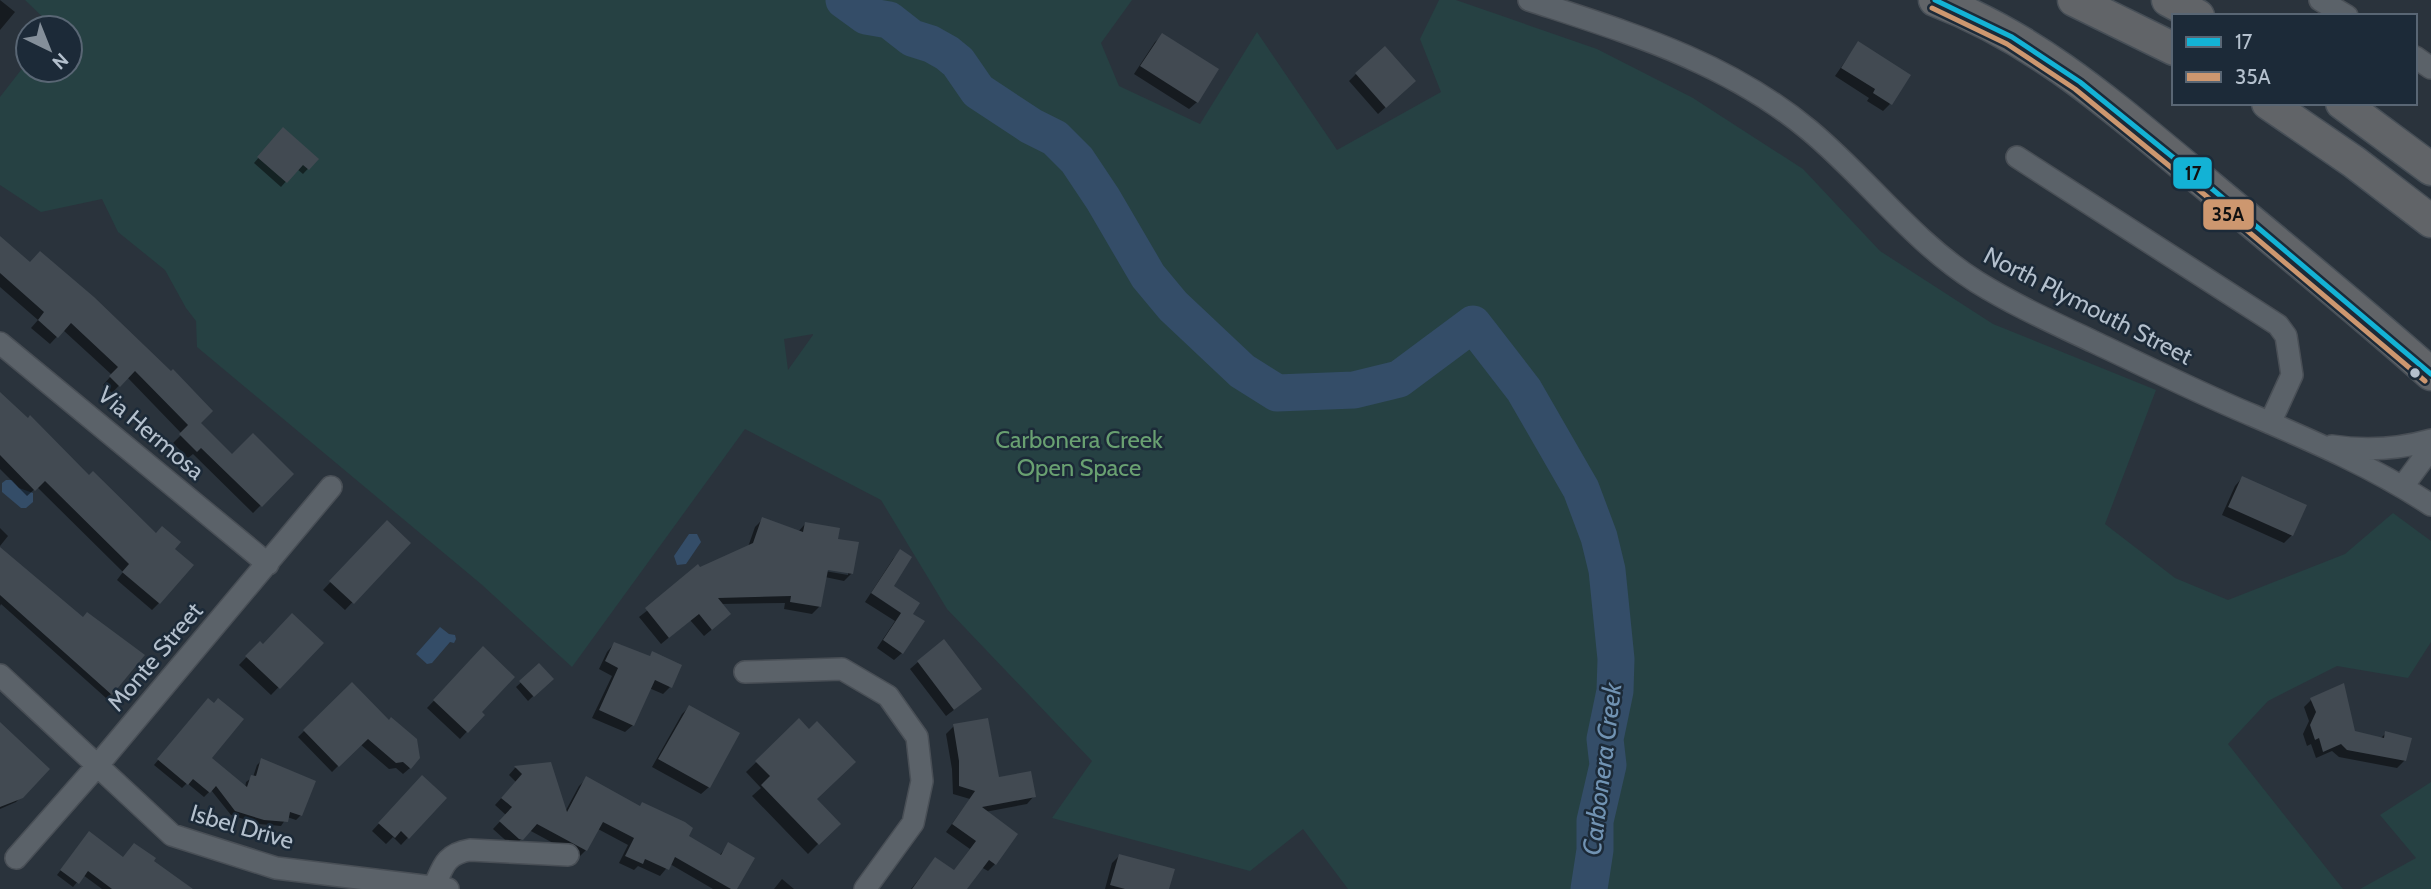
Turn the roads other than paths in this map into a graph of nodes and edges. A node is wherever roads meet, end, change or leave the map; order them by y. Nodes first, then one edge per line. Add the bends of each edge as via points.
1 (1529, 0) edge
2 (1935, 0) edge
3 (2074, 0) edge
4 (2168, 0) edge
5 (2320, 0) edge
6 (2194, 14) edge
7 (2344, 14) edge
8 (2172, 48) edge
9 (2271, 105) edge
10 (2345, 105) edge
11 (2017, 157) dead end
12 (2431, 169) edge
13 (2431, 222) edge
14 (0, 343) edge
15 (2431, 374) edge
16 (2270, 424) junction
17 (2431, 440) edge
18 (2313, 442) junction
19 (2431, 448) edge
20 (2403, 486) junction
21 (331, 487) dead end
22 (2431, 505) edge
23 (268, 564) junction
24 (745, 672) dead end
25 (0, 675) edge
26 (97, 766) junction
27 (568, 855) dead end
28 (16, 858) dead end
29 (441, 888) edge
30 (865, 889) edge

1 - 16 street, North Plymouth Street via 1646,38 1746,85 1807,127 1916,234 1976,281
2 - 15 highway via 2004,31 2080,80
3 - 8 highway
4 - 6 highway
5 - 7 street
9 - 13 highway
10 - 12 highway
11 - 16 street via 2278,326 2286,336 2292,375
14 - 23 street, Via Hermosa
16 - 18 street, North Plymouth Street
17 - 18 street via 2376,449
18 - 20 street, North Plymouth Street
19 - 20 street
20 - 22 street, North Plymouth Street
21 - 23 street, Monte Street
23 - 26 street, Monte Street
24 - 30 street via 842,669 888,696 917,737 922,781 913,823
25 - 26 street, Isbel Drive
26 - 28 street, Monte Street
26 - 29 street, Isbel Drive via 172,835 276,868
27 - 29 street via 458,852 446,860

